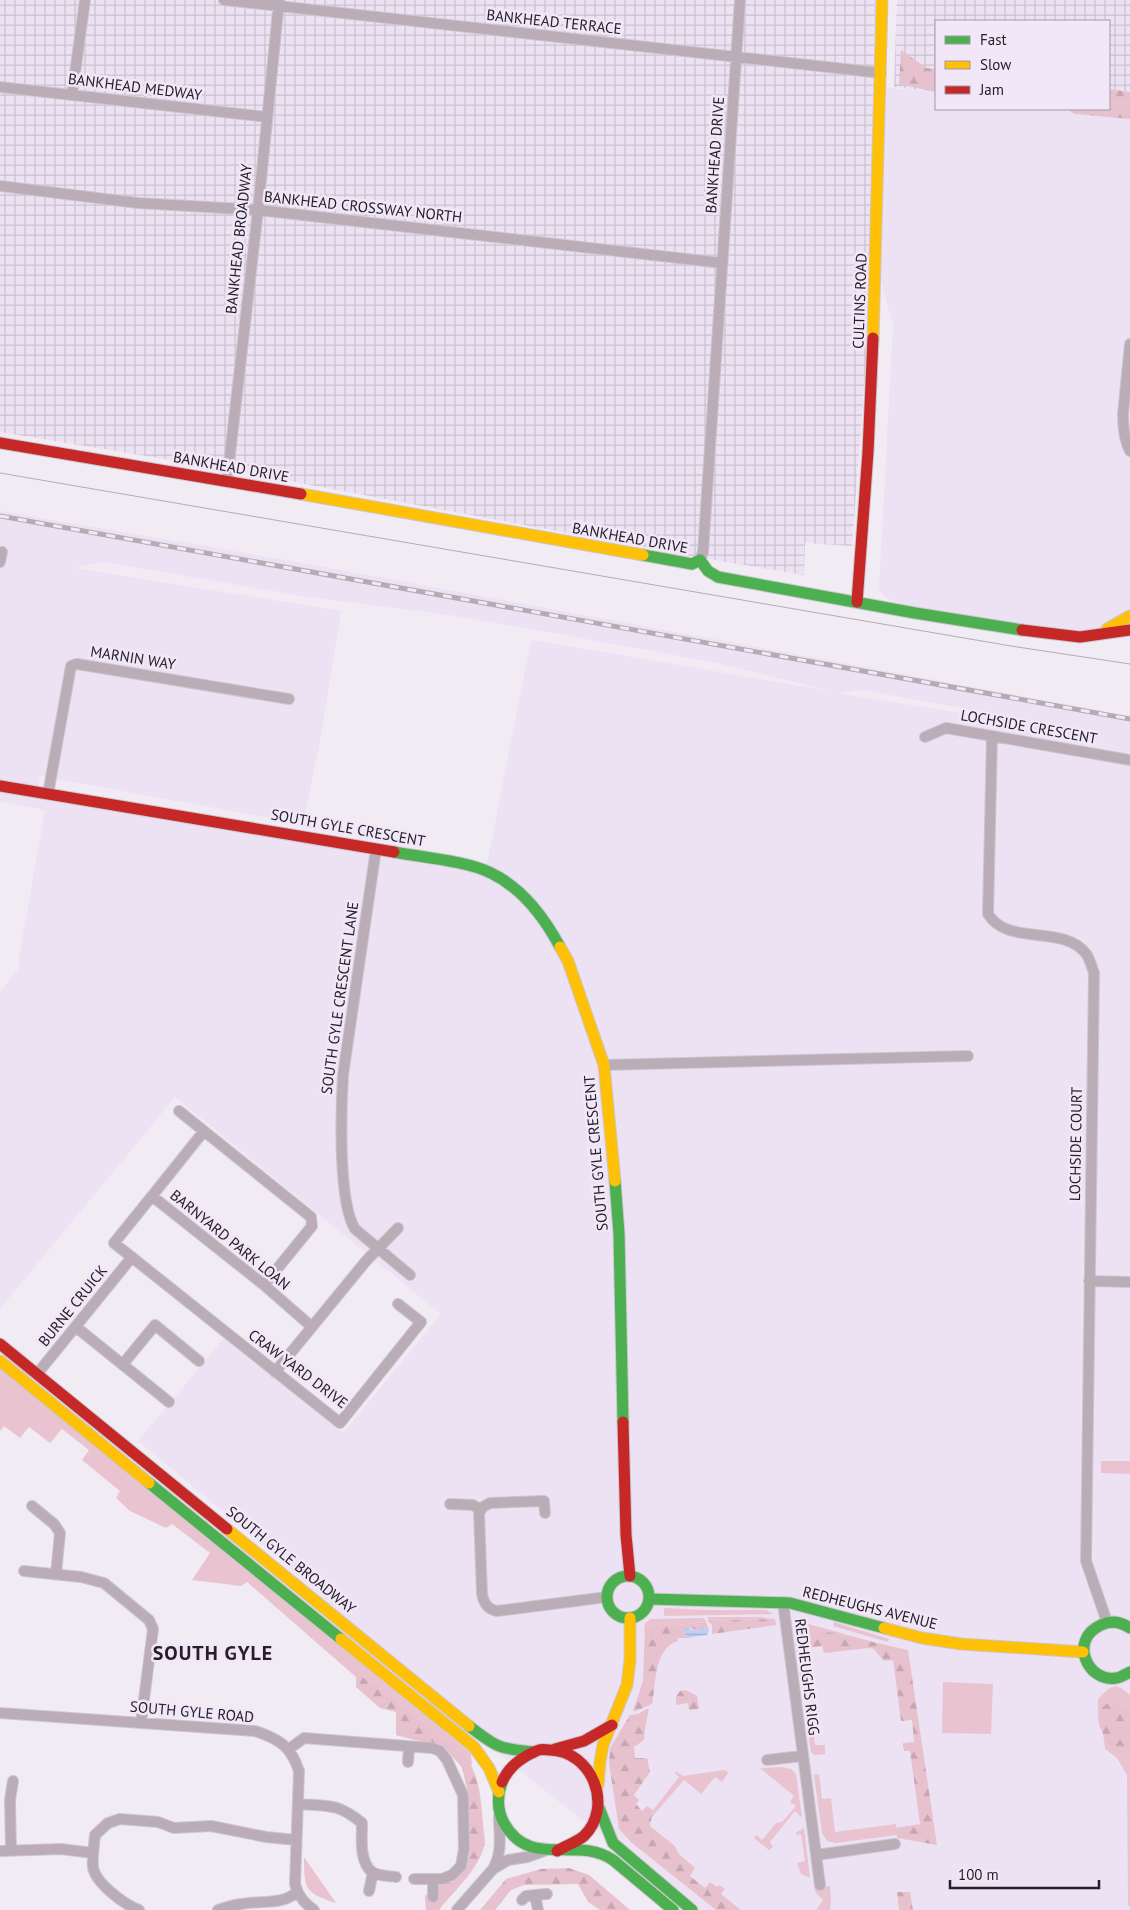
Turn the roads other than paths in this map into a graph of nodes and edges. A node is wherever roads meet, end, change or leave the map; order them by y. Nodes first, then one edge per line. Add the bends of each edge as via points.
1 (85, 0) edge
2 (224, 0) edge
3 (740, 0) edge
4 (882, 0) edge
5 (279, 3) edge
6 (738, 58) junction
7 (880, 73) junction
8 (0, 87) edge
9 (72, 95) junction
10 (267, 117) junction
11 (0, 186) edge
12 (258, 210) junction
13 (722, 263) junction
14 (1130, 344) edge
15 (0, 443) edge
16 (1130, 451) edge
17 (226, 481) junction
18 (700, 560) junction
19 (857, 602) junction
20 (1130, 616) edge
21 (1130, 630) edge
22 (1095, 634) junction
23 (289, 699) dead end
24 (992, 736) junction
25 (925, 737) dead end
26 (1130, 760) edge
27 (0, 786) edge
28 (48, 794) junction
29 (376, 849) junction
30 (968, 1056) dead end
31 (604, 1065) junction
32 (179, 1110) dead end
33 (204, 1131) junction
34 (152, 1196) junction
35 (398, 1228) dead end
36 (114, 1243) joint
37 (377, 1249) junction
38 (132, 1257) junction
39 (410, 1275) dead end
40 (1089, 1281) junction
41 (1130, 1282) edge
42 (264, 1285) junction
43 (398, 1304) dead end
44 (76, 1327) junction
45 (312, 1327) junction
46 (0, 1344) edge
47 (0, 1360) edge
48 (199, 1360) dead end
49 (122, 1364) junction
50 (275, 1372) junction
51 (37, 1374) junction
52 (29, 1384) junction
53 (169, 1402) dead end
54 (450, 1504) dead end
55 (32, 1506) dead end
56 (481, 1510) junction
57 (545, 1513) dead end
58 (24, 1571) dead end
59 (56, 1574) junction
60 (630, 1576) junction
61 (607, 1597) junction
62 (650, 1598) junction
63 (783, 1602) junction
64 (630, 1618) junction
65 (1107, 1622) junction
66 (1130, 1628) edge
67 (1083, 1652) junction
68 (1129, 1676) edge
69 (0, 1713) edge
70 (140, 1723) junction
71 (612, 1725) junction
72 (409, 1747) junction
73 (289, 1749) junction
74 (552, 1750) junction
75 (534, 1752) junction
76 (802, 1756) junction
77 (767, 1760) dead end
78 (408, 1762) dead end
79 (13, 1781) dead end
80 (598, 1786) junction
81 (499, 1792) junction
82 (5, 1800) edge
83 (298, 1804) junction
84 (599, 1808) junction
85 (499, 1810) junction
86 (373, 1817) dead end
87 (362, 1823) junction
88 (296, 1840) junction
89 (895, 1844) dead end
90 (0, 1851) edge
91 (11, 1851) junction
92 (544, 1851) junction
93 (557, 1851) junction
94 (93, 1853) junction
95 (816, 1855) junction
96 (493, 1868) junction
97 (373, 1872) junction
98 (396, 1877) dead end
99 (414, 1880) dead end
100 (433, 1880) junction
101 (820, 1885) dead end
102 (369, 1891) dead end
103 (297, 1892) junction
104 (547, 1894) dead end
105 (535, 1895) junction
106 (433, 1897) dead end
107 (522, 1900) dead end
108 (139, 1910) edge
109 (218, 1910) edge
110 (314, 1910) edge
111 (457, 1910) edge
112 (538, 1910) edge
113 (673, 1910) edge
114 (692, 1910) edge

1 - 9 street
2 - 5 street, BANKHEAD TERRACE
3 - 6 street, BANKHEAD DRIVE
4 - 7 street, CULTINS ROAD
5 - 6 street, BANKHEAD TERRACE
5 - 10 street, BANKHEAD BROADWAY
6 - 7 street, BANKHEAD TERRACE
6 - 13 street, BANKHEAD DRIVE
7 - 19 street, CULTINS ROAD via 875,327
8 - 9 street, BANKHEAD MEDWAY
9 - 10 street, BANKHEAD MEDWAY
10 - 12 street, BANKHEAD BROADWAY
11 - 12 street, BANKHEAD CROSSWAY NORTH via 138,203
12 - 13 street, BANKHEAD CROSSWAY NORTH
12 - 17 street, BANKHEAD BROADWAY
13 - 18 street, BANKHEAD DRIVE
14 - 16 street via 1123,425
15 - 17 street, BANKHEAD DRIVE
17 - 18 street, BANKHEAD DRIVE via 692,564
18 - 19 street via 708,571 718,577
19 - 22 street via 1063,636
20 - 22 street
21 - 22 street
23 - 28 street, MARNIN WAY via 77,664 71,666
24 - 25 street, LOCHSIDE CRESCENT via 946,728
24 - 26 street, LOCHSIDE CRESCENT
24 - 40 street, LOCHSIDE COURT via 988,914 993,922 1006,929 1074,943 1086,955 1094,973
27 - 28 street, SOUTH GYLE CRESCENT
28 - 29 street, SOUTH GYLE CRESCENT
29 - 31 street, SOUTH GYLE CRESCENT via 490,872 527,900 550,928 568,961
29 - 37 street, SOUTH GYLE CRESCENT LANE via 342,1075 341,1105 343,1178 350,1221
30 - 31 street
31 - 60 street, SOUTH GYLE CRESCENT via 614,1148 618,1224 626,1535
32 - 33 street
33 - 34 street
33 - 42 street via 311,1217 312,1226
34 - 36 street, BARNYARD PARK LOAN
34 - 42 street, BARNYARD PARK LOAN
35 - 37 street
36 - 38 street, CRAW YARD DRIVE
37 - 39 street, SOUTH GYLE CRESCENT LANE
37 - 45 street
38 - 44 street, BURNE CRUICK
38 - 50 street, CRAW YARD DRIVE
40 - 41 street
40 - 65 street, LOCHSIDE COURT via 1086,1561
42 - 45 street, BARNYARD PARK LOAN
43 - 50 street, CRAW YARD DRIVE via 421,1322 340,1423
44 - 49 street
44 - 51 street, BURNE CRUICK
45 - 50 street
46 - 51 street, SOUTH GYLE BROADWAY
47 - 52 street, SOUTH GYLE BROADWAY
48 - 49 street via 155,1325
49 - 53 street
51 - 52 street
51 - 75 street, SOUTH GYLE BROADWAY via 492,1744 507,1750
52 - 81 street, SOUTH GYLE BROADWAY via 474,1747 485,1757
54 - 56 street via 473,1505
55 - 59 street via 60,1533
56 - 57 street via 490,1503 544,1502
56 - 61 street via 482,1594 488,1608 497,1611
58 - 59 street
59 - 70 street via 104,1583 150,1620 153,1629
60 - 61 street via 617,1579 608,1590
60 - 62 street via 646,1586
61 - 64 street via 611,1610 623,1618
62 - 63 street, REDHEUGHS AVENUE
62 - 64 street via 646,1610
63 - 67 street, REDHEUGHS AVENUE via 930,1639
63 - 76 street, REDHEUGHS RIGG
64 - 71 street via 627,1685
65 - 66 street via 1121,1623
65 - 67 street via 1089,1632
67 - 68 street via 1088,1666 1098,1675 1112,1679
69 - 70 street, SOUTH GYLE ROAD
70 - 73 street, SOUTH GYLE ROAD via 255,1731 280,1741
71 - 74 street via 584,1741
71 - 80 street via 601,1755
72 - 73 street via 304,1738
72 - 78 street
72 - 100 street via 440,1751 464,1795 461,1866 452,1875
73 - 83 street via 299,1771
74 - 75 street, SOUTH GYLE BROADWAY
74 - 80 street, SOUTH GYLE BROADWAY via 580,1760
75 - 81 street, SOUTH GYLE BROADWAY via 511,1767
76 - 77 street, REDHEUGHS RIGG
76 - 95 street, REDHEUGHS RIGG
79 - 82 street
80 - 84 street, SOUTH GYLE BROADWAY
81 - 85 street, SOUTH GYLE BROADWAY
82 - 91 street
83 - 87 street via 337,1806
83 - 88 street
84 - 93 street, SOUTH GYLE BROADWAY via 595,1823 585,1836 572,1846
84 - 114 street, SOUTH GYLE BROADWAY via 613,1843
85 - 92 street, SOUTH GYLE BROADWAY via 505,1826 515,1838
85 - 96 street via 500,1852
86 - 87 street
87 - 97 street via 365,1864
88 - 94 street via 211,1826 174,1828 158,1822 120,1819 108,1823 95,1835
88 - 103 street
89 - 95 street
90 - 91 street
91 - 94 street via 61,1849
92 - 93 street, SOUTH GYLE BROADWAY
92 - 96 street via 508,1860
93 - 113 street, SOUTH GYLE BROADWAY via 600,1853
94 - 108 street via 93,1870 102,1884 120,1900
95 - 101 street, REDHEUGHS RIGG
96 - 111 street
97 - 98 street
97 - 102 street
99 - 100 street
100 - 106 street
103 - 109 street via 281,1901 240,1904
103 - 110 street
104 - 105 street
105 - 107 street
105 - 112 street

